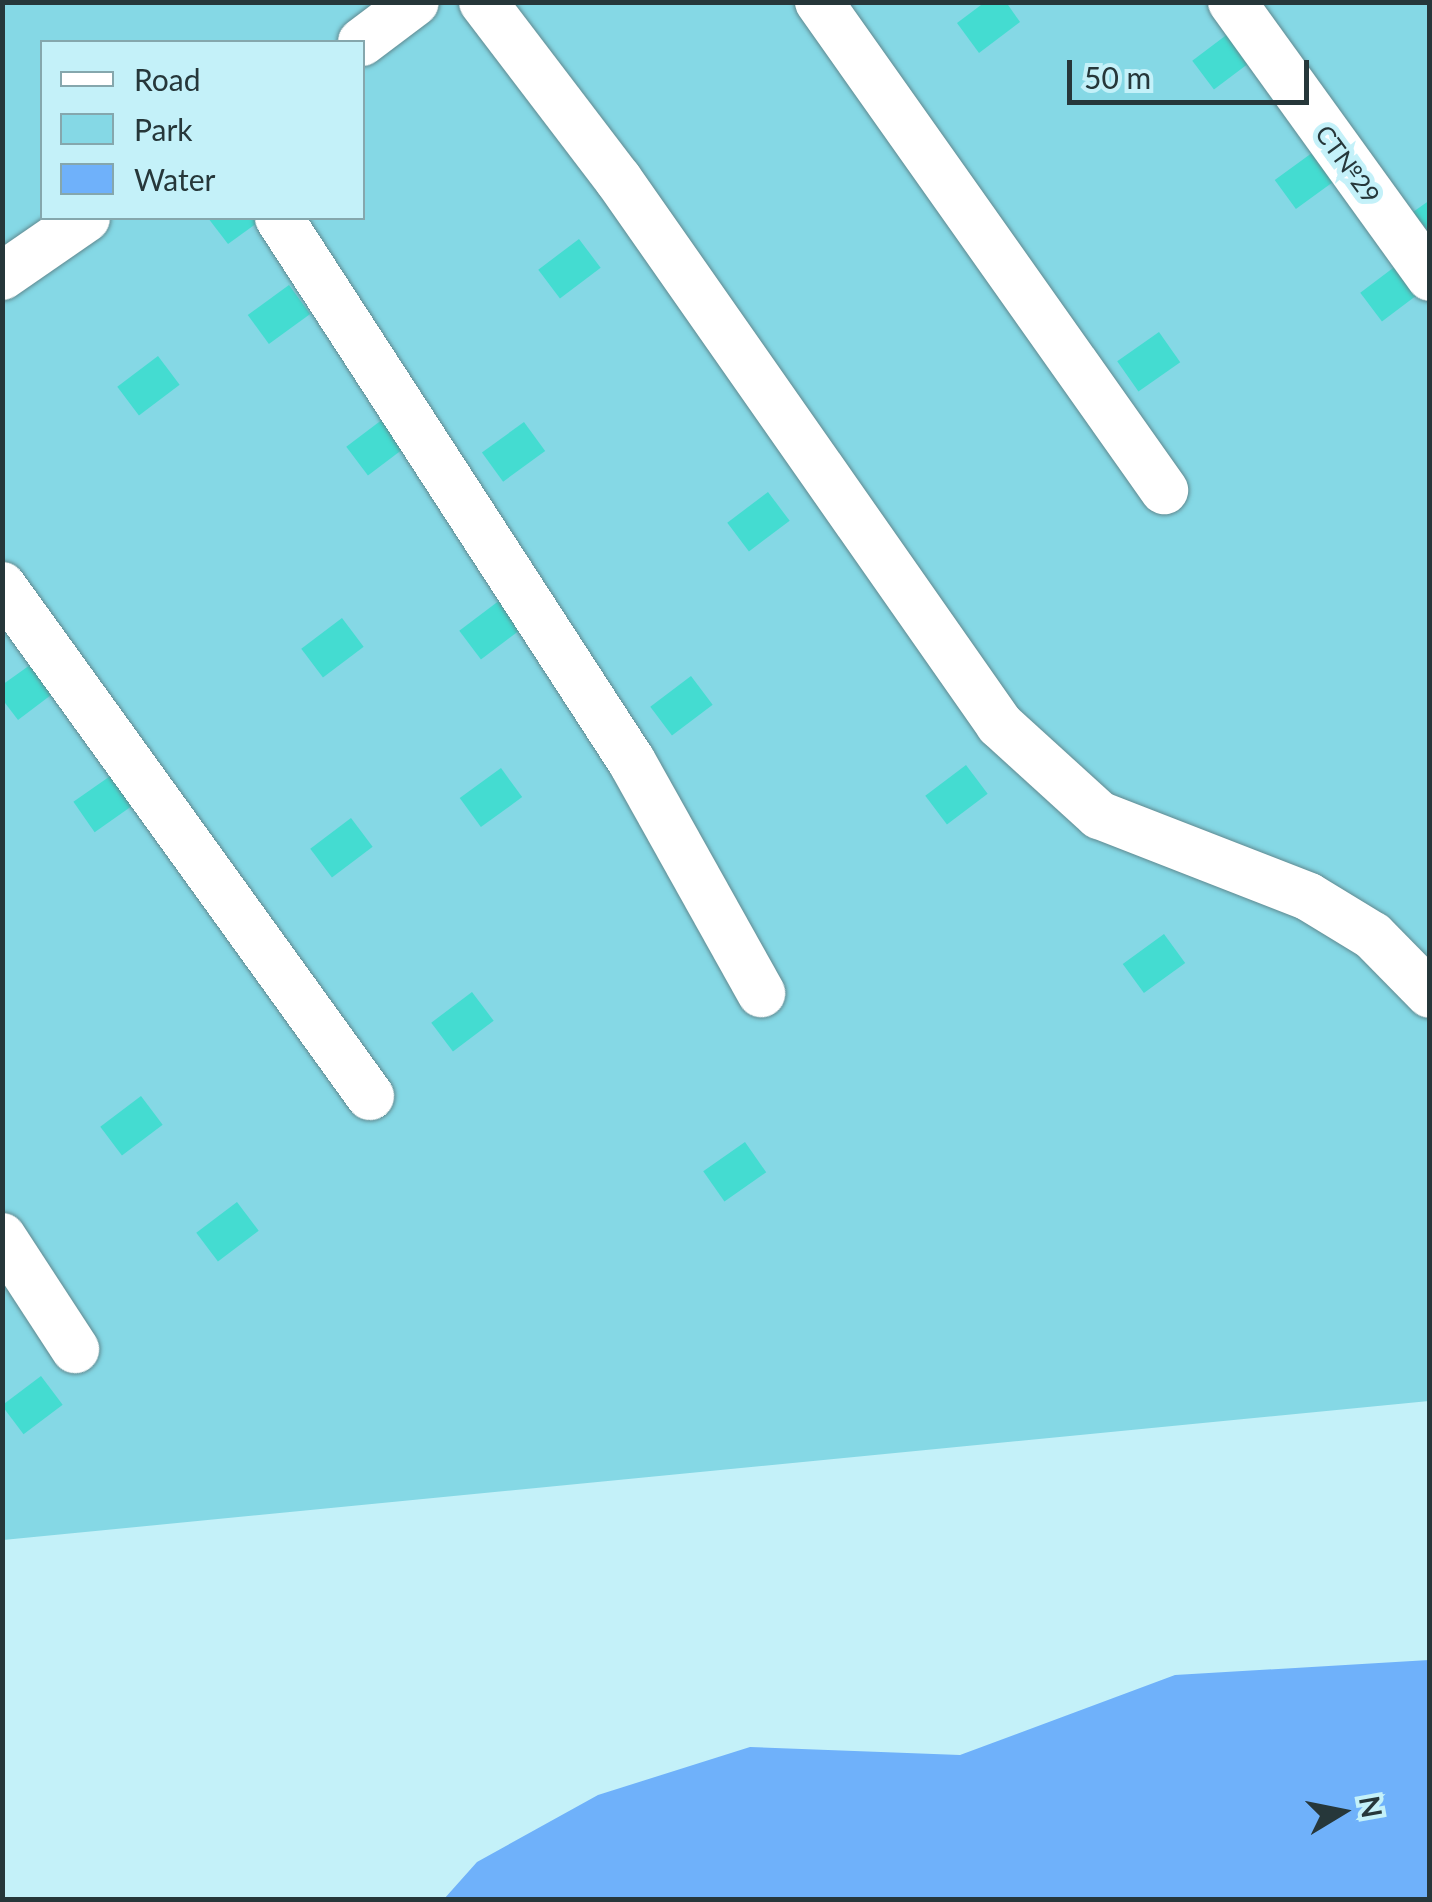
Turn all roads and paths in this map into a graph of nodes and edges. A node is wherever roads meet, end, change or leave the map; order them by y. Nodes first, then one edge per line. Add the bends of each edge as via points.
1 (415, 2) edge
2 (482, 2) edge
3 (819, 2) edge
4 (1232, 2) edge
5 (365, 40) edge
6 (83, 220) edge
7 (280, 220) edge
8 (2, 276) edge
9 (1430, 277) edge
10 (1164, 490) dead end
11 (2, 586) edge
12 (761, 993) dead end
13 (1430, 994) edge
14 (370, 1096) dead end
15 (2, 1238) edge
16 (76, 1348) dead end

1 - 5 street
2 - 13 street via 618,179 1000,725 1099,816 1309,897 1373,936
3 - 10 street
4 - 9 street, СТ№29
6 - 8 street
7 - 12 street via 632,762
11 - 14 street
15 - 16 street

